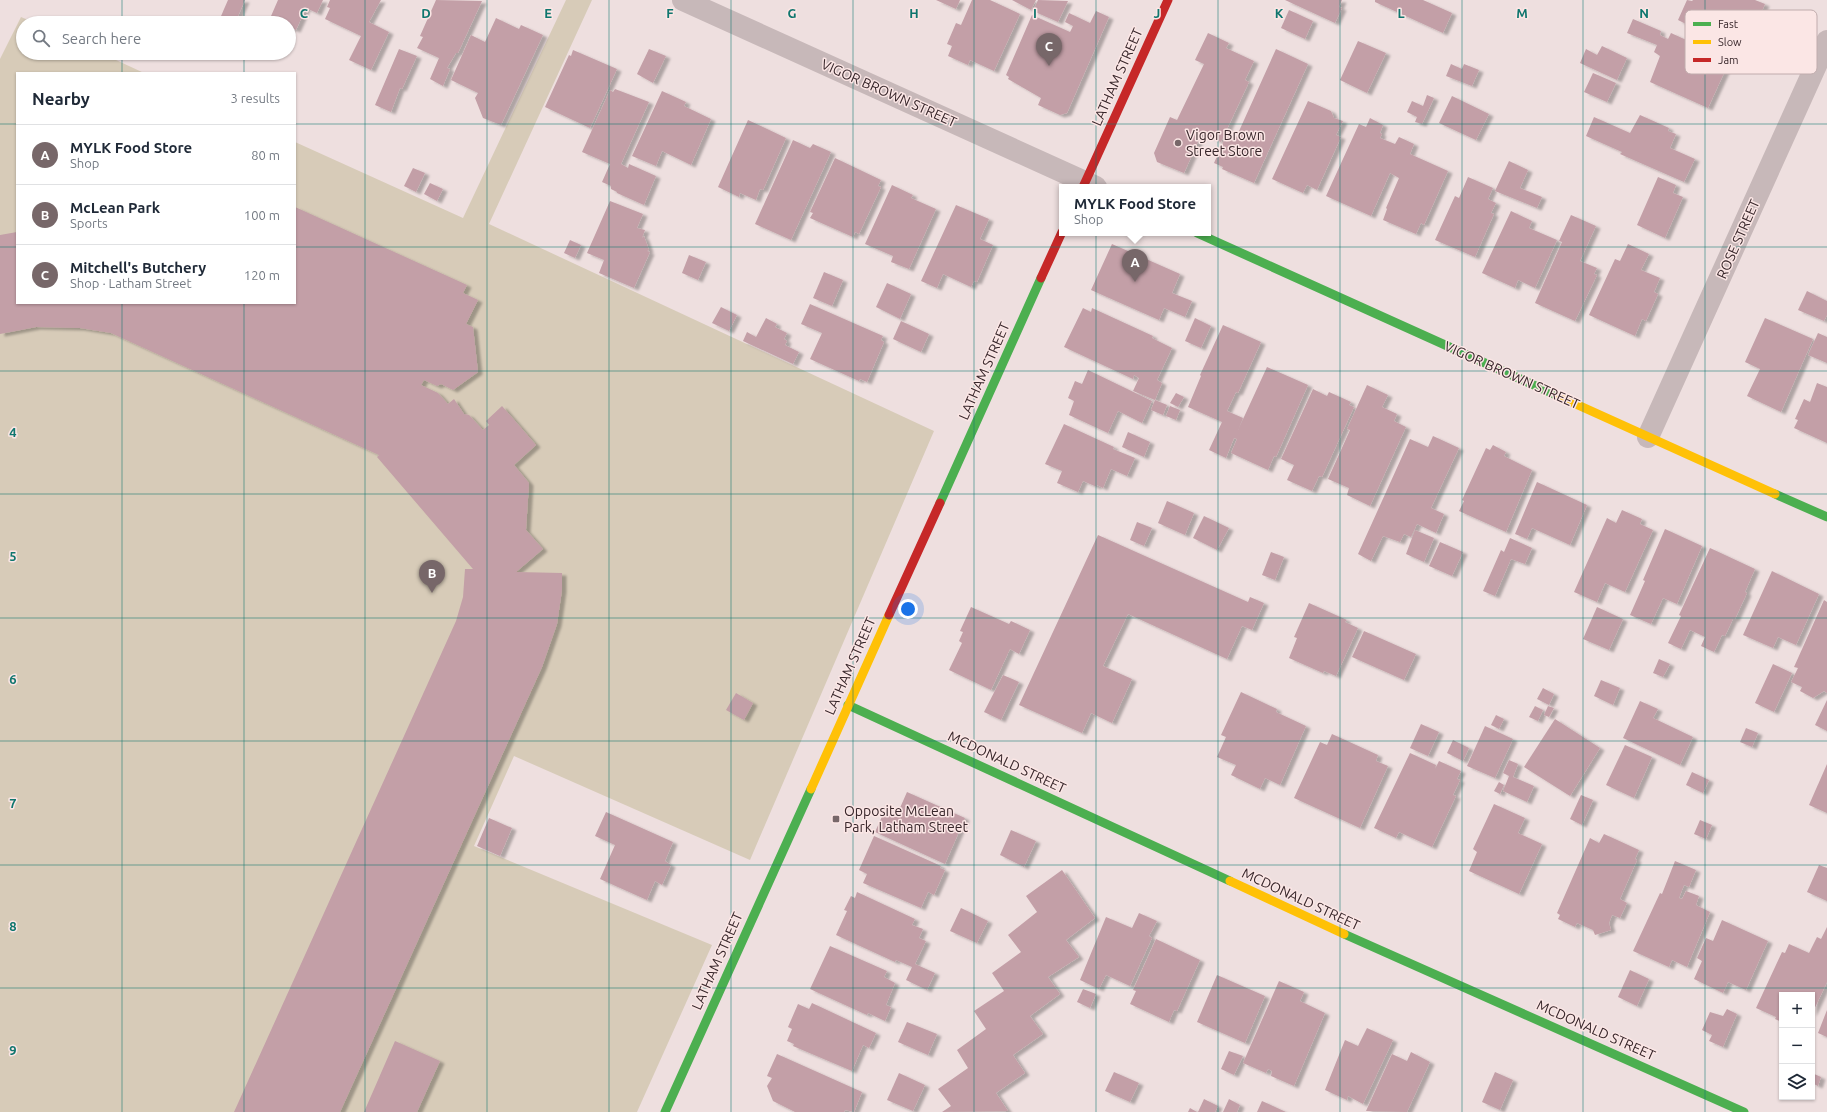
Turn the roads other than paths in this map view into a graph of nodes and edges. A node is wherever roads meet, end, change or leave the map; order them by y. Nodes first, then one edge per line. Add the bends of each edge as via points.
1 (683, 0) edge
2 (1168, 0) edge
3 (1827, 41) edge
4 (1817, 63) edge
5 (1812, 74) edge
6 (1086, 184) edge
7 (1088, 184) edge
8 (1060, 236) edge
9 (1204, 236) edge
10 (1648, 437) junction
11 (1827, 517) edge
12 (848, 704) junction
13 (665, 1112) edge
14 (1744, 1112) edge

1 - 6 street, VIGOR BROWN STREET
2 - 7 street, LATHAM STREET
3 - 4 street, ROSE STREET
5 - 10 street, ROSE STREET
8 - 12 street, LATHAM STREET
9 - 10 street, VIGOR BROWN STREET
10 - 11 street, VIGOR BROWN STREET
12 - 13 street, LATHAM STREET
12 - 14 street, MCDONALD STREET via 1381,951

